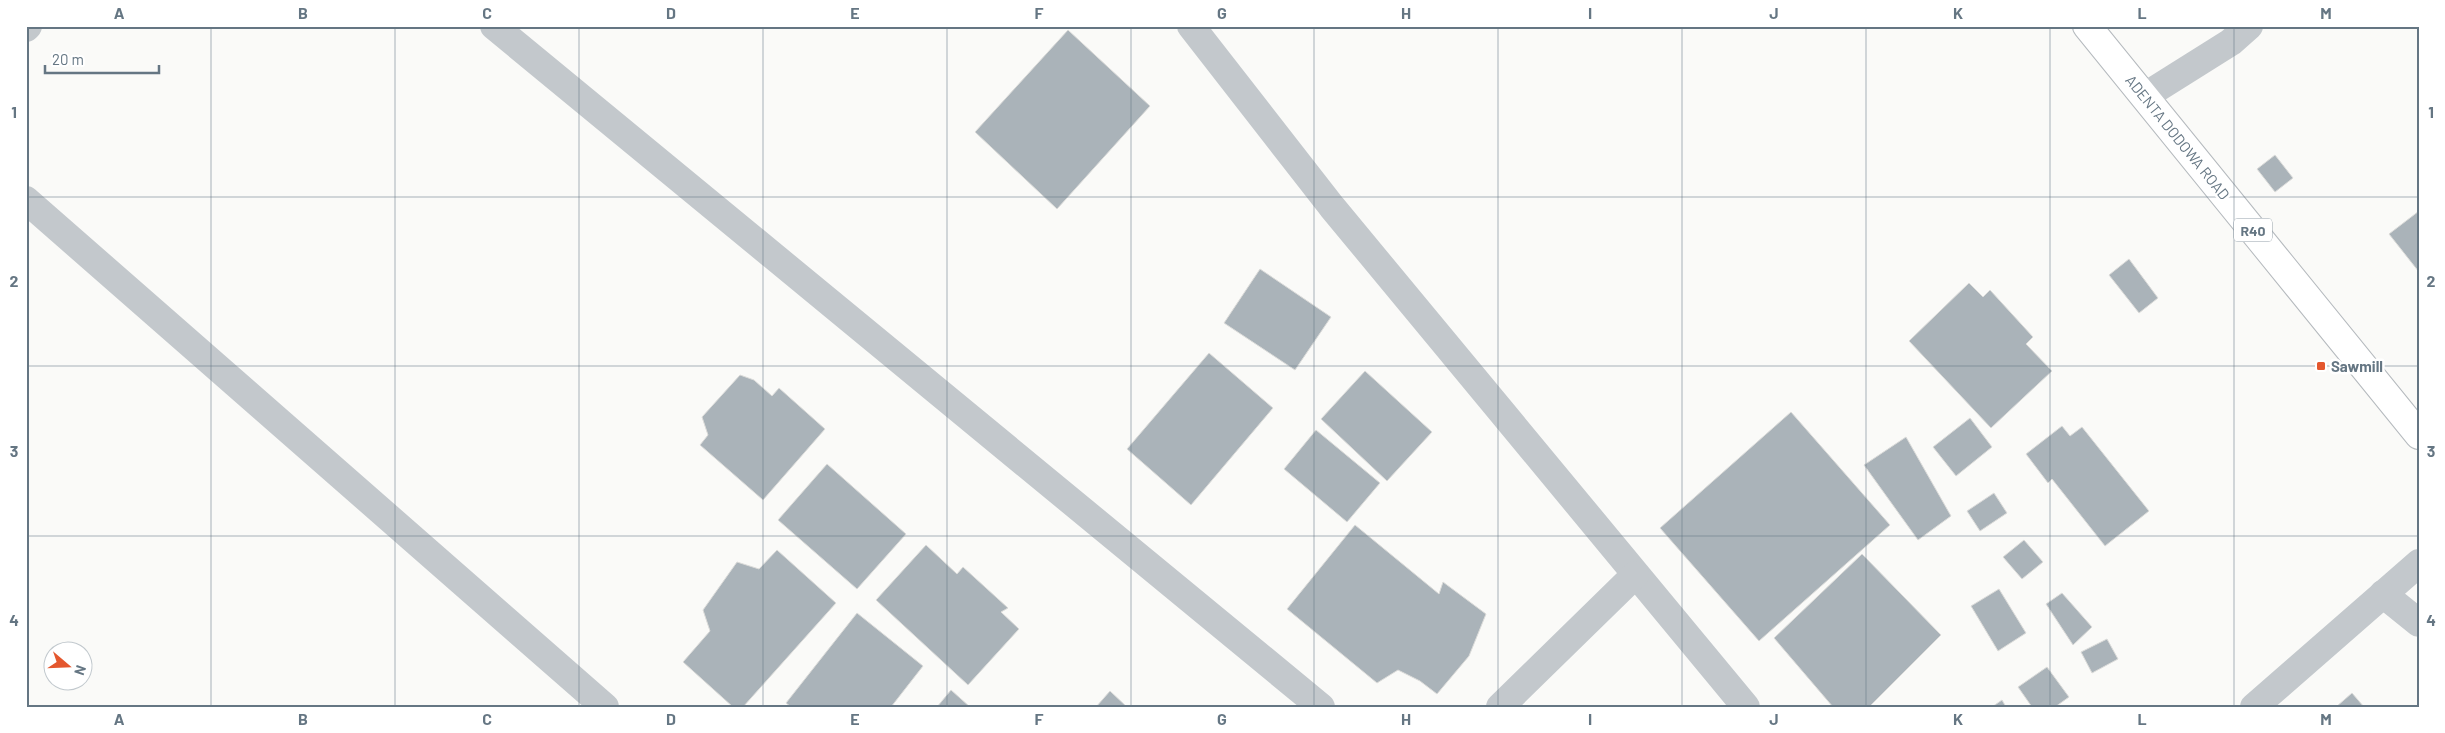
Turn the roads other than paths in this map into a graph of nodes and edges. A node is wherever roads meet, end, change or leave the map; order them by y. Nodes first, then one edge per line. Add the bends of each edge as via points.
1 (494, 26) edge
2 (1191, 26) edge
3 (2087, 26) edge
4 (2248, 26) edge
5 (2145, 96) junction
6 (26, 200) edge
7 (2419, 435) edge
8 (2419, 563) edge
9 (1635, 575) junction
10 (2383, 594) junction
11 (2419, 623) edge
12 (604, 707) edge
13 (1321, 707) edge
14 (1500, 707) edge
15 (1746, 707) edge
16 (2254, 707) edge

1 - 13 street
2 - 9 street via 1332,207
3 - 5 main road, ADENTA DODOWA ROAD / R40
4 - 5 street via 2231,42
5 - 7 main road, ADENTA DODOWA ROAD / R40
6 - 12 street
8 - 10 street
9 - 14 street
9 - 15 street
10 - 11 street
10 - 16 street

